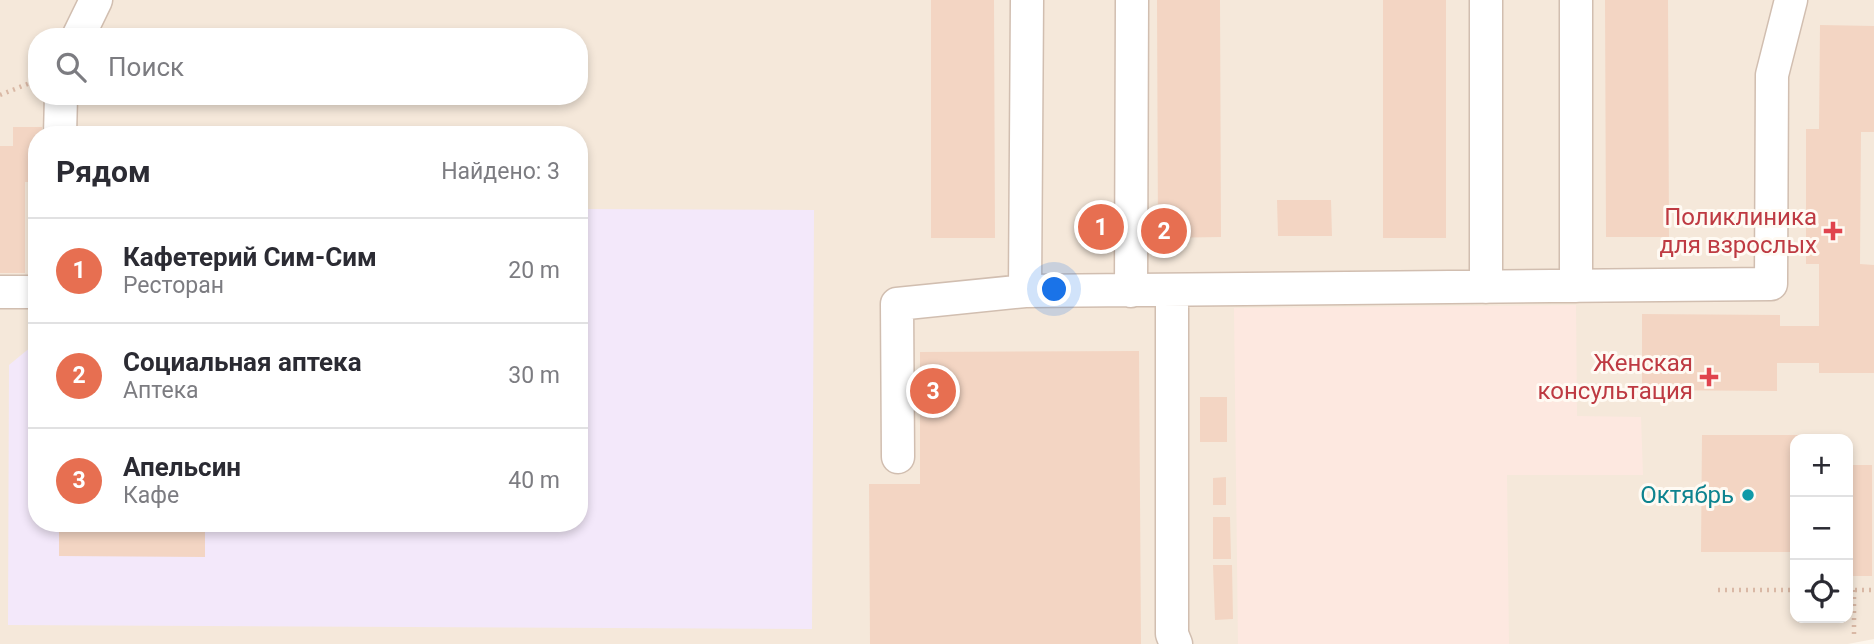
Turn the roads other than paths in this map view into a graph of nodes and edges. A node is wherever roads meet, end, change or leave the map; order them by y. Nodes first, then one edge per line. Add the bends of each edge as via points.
1 (96, 0) edge
2 (1027, 0) edge
3 (1132, 0) edge
4 (1486, 0) edge
5 (1576, 0) edge
6 (1791, 0) edge
7 (82, 28) edge
8 (61, 105) edge
9 (60, 126) edge
10 (1576, 286) junction
11 (1486, 287) junction
12 (1131, 290) junction
13 (1172, 290) junction
14 (0, 292) edge
15 (28, 292) edge
16 (1024, 292) junction
17 (898, 457) dead end
18 (1175, 644) edge

1 - 7 lane
2 - 16 lane
3 - 12 lane
4 - 11 lane
5 - 10 lane
6 - 10 lane via 1772,75 1771,284
8 - 9 lane
10 - 11 lane
11 - 13 lane
12 - 13 lane
12 - 16 lane
13 - 18 lane
14 - 15 lane
16 - 17 lane via 897,304

